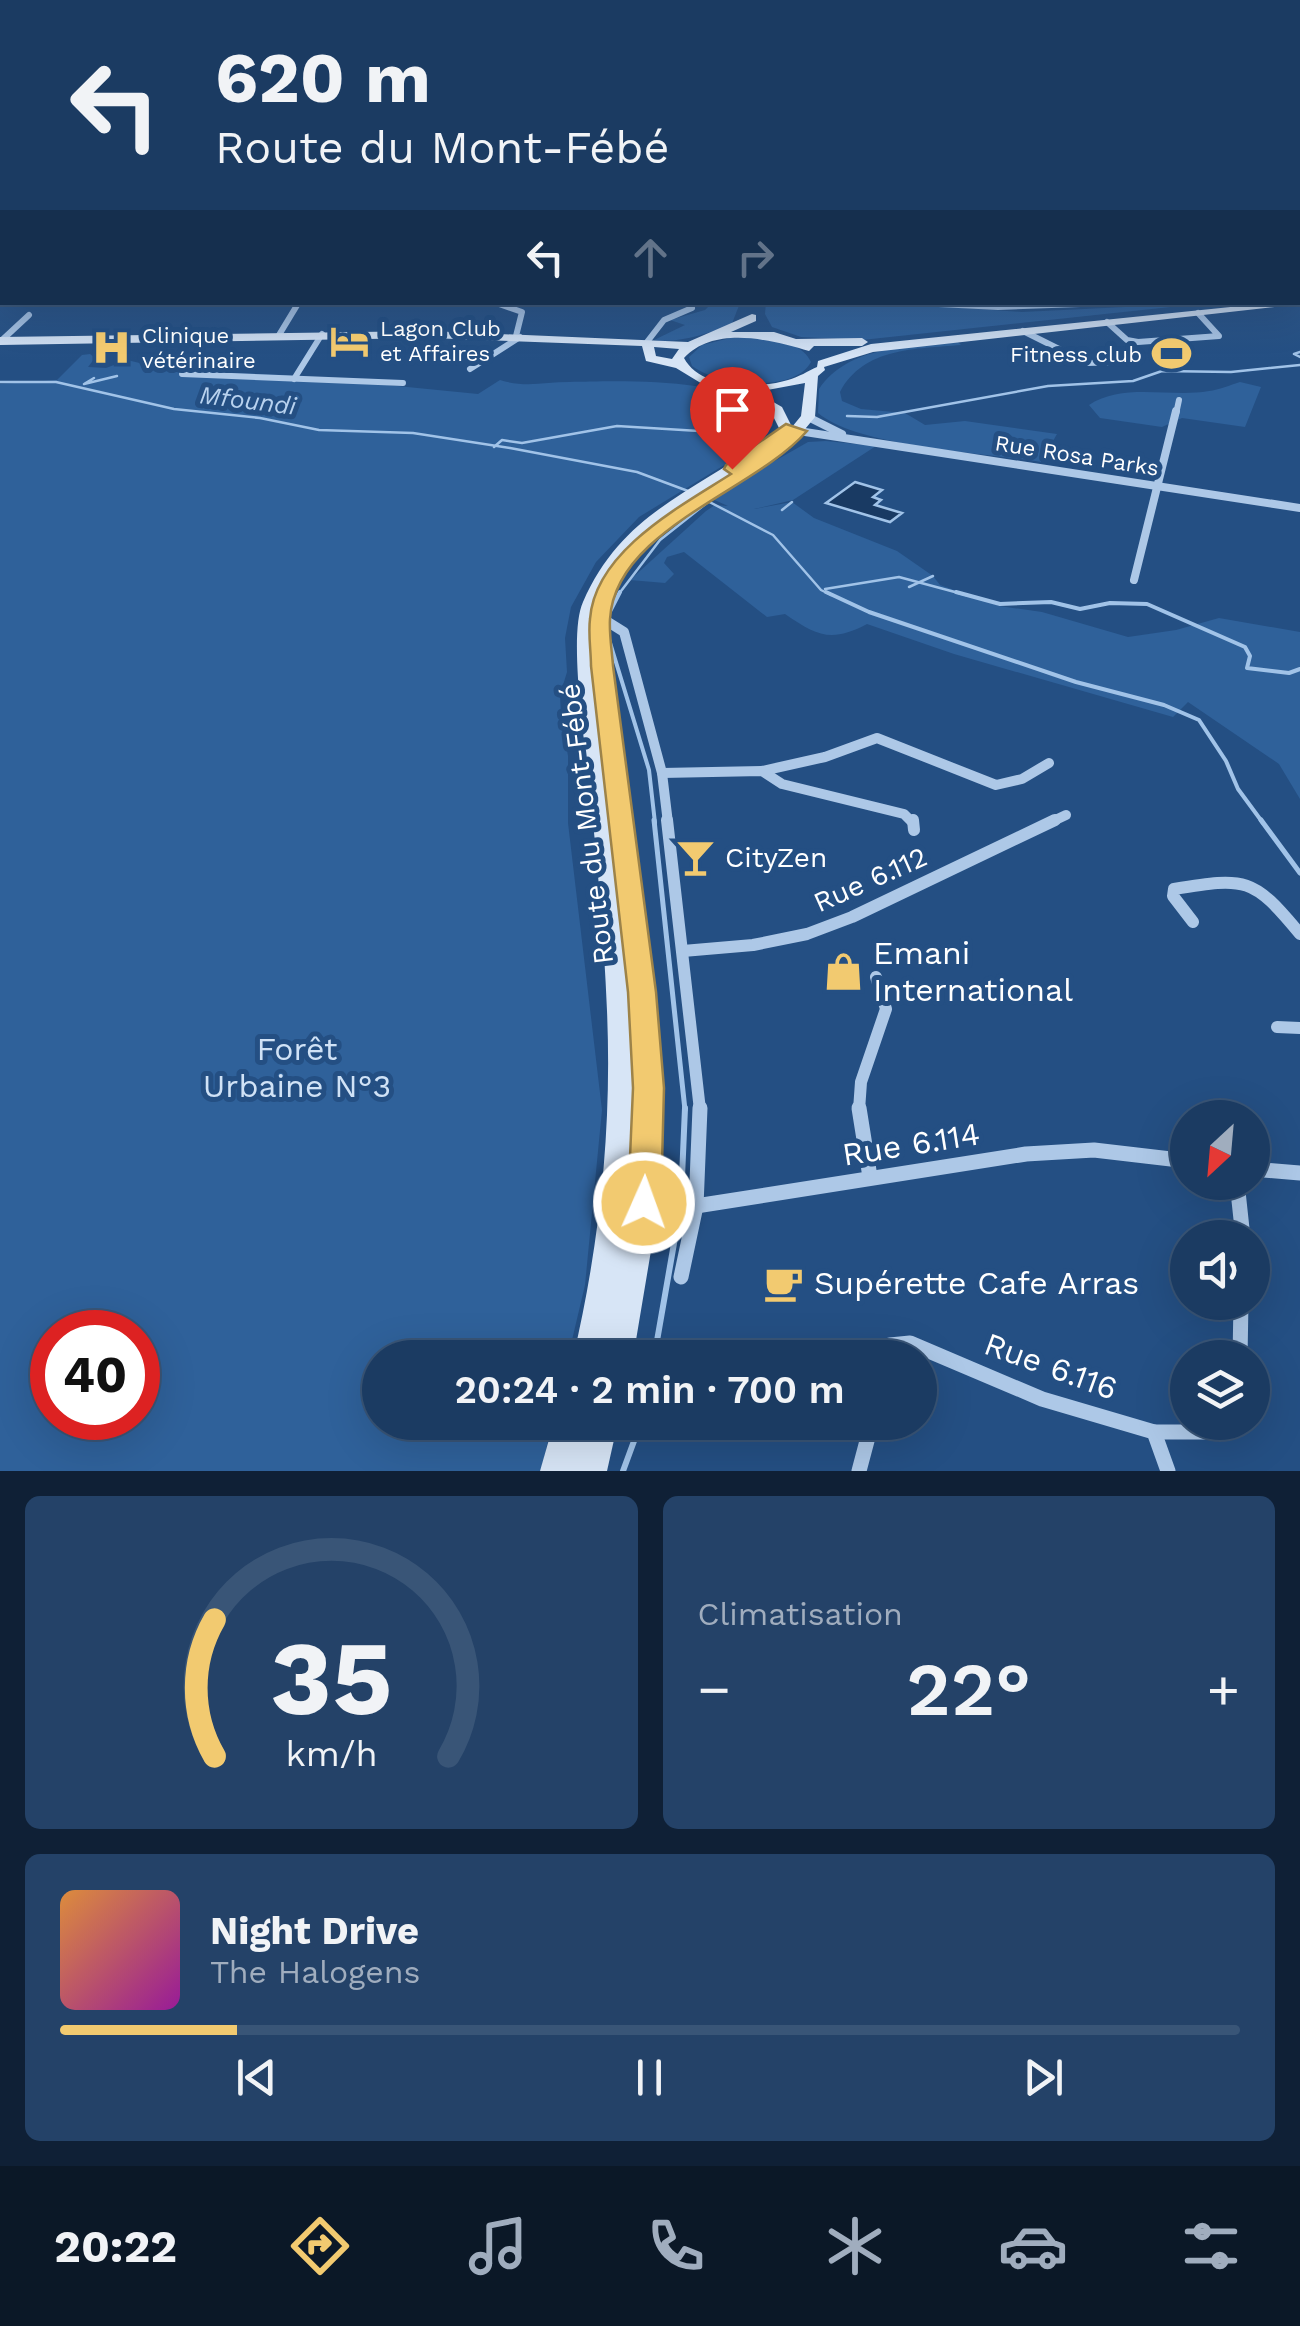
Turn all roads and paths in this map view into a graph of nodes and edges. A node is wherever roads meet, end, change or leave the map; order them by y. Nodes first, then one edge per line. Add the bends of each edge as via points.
1 (297, 305) edge
2 (501, 305) edge
3 (754, 305) edge
4 (1210, 305) edge
5 (1260, 305) edge
6 (692, 308) dead end
7 (1198, 313) junction
8 (29, 315) dead end
9 (752, 318) junction
10 (1107, 322) junction
11 (1024, 331) junction
12 (322, 334) junction
13 (279, 335) junction
14 (518, 336) junction
15 (718, 336) junction
16 (774, 336) junction
17 (0, 341) edge
18 (647, 342) junction
19 (799, 342) junction
20 (688, 346) junction
21 (1120, 362) dead end
22 (680, 365) junction
23 (470, 369) dead end
24 (817, 370) junction
25 (182, 374) dead end
26 (294, 379) junction
27 (403, 382) dead end
28 (735, 386) junction
29 (1179, 400) dead end
30 (792, 422) junction
31 (848, 437) junction
32 (1157, 486) junction
33 (1300, 508) edge
34 (1134, 580) dead end
35 (600, 617) junction
36 (1050, 763) dead end
37 (762, 772) junction
38 (662, 774) junction
39 (1066, 814) dead end
40 (914, 830) dead end
41 (1193, 922) dead end
42 (1300, 934) edge
43 (683, 951) junction
44 (876, 977) dead end
45 (1277, 1027) dead end
46 (1300, 1028) edge
47 (1170, 1158) edge
48 (1270, 1171) edge
49 (1300, 1174) edge
50 (870, 1178) junction
51 (644, 1203) junction
52 (696, 1206) junction
53 (681, 1278) dead end
54 (593, 1340) edge
55 (620, 1340) edge
56 (937, 1355) edge
57 (1154, 1432) junction
58 (1170, 1432) edge
59 (566, 1440) edge
60 (598, 1440) edge
61 (867, 1440) edge
62 (557, 1471) edge
63 (590, 1471) edge
64 (859, 1471) edge
65 (1168, 1471) edge

1 - 13 street
2 - 14 street via 523,314
3 - 9 street
4 - 19 street via 871,342
5 - 7 street
6 - 18 street via 664,320
7 - 10 street
7 - 10 street via 1219,336 1131,342
8 - 17 street
9 - 15 street
9 - 16 street
10 - 11 street
11 - 21 street via 1087,363
11 - 24 street via 871,348
12 - 13 street
12 - 14 street
12 - 26 street
13 - 17 street
14 - 18 street
14 - 23 street
15 - 16 street
15 - 20 street
16 - 19 street
18 - 20 street
18 - 22 street via 650,358
19 - 24 street via 816,351
20 - 22 street
22 - 28 street via 705,380
24 - 28 street via 770,386
24 - 30 street
25 - 26 street
26 - 27 street
28 - 30 street
29 - 32 street
30 - 31 street, Rue Rosa Parks
30 - 31 street
30 - 35 street, Route du Mont-Fébé via 771,456 634,551 608,589
30 - 54 street, Route du Mont-Fébé via 758,454 654,518 622,549 590,606 587,666 625,1093 616,1229
31 - 32 street, Rue Rosa Parks
32 - 33 street, Rue Rosa Parks
32 - 34 street
35 - 38 street via 624,632
35 - 51 street, Route du Mont-Fébé via 642,992 649,1088
36 - 37 street via 996,785 876,738
37 - 38 street
37 - 40 street via 782,784 904,814
38 - 43 street
39 - 43 street, Rue 6.112 via 806,934
41 - 42 street via 1174,890 1235,879 1266,892
43 - 52 street via 701,1120
44 - 50 street via 886,1010 858,1116
45 - 46 street
47 - 50 street, Rue 6.114 via 1094,1150 1026,1154
48 - 49 street
50 - 52 street, Rue 6.114
51 - 52 street, Rue 6.114
51 - 55 street, Route du Mont-Fébé
52 - 53 street
56 - 57 street, Rue 6.116 via 1042,1399
57 - 58 street, Rue 6.116
57 - 65 street
59 - 62 street
60 - 63 street
61 - 64 street

